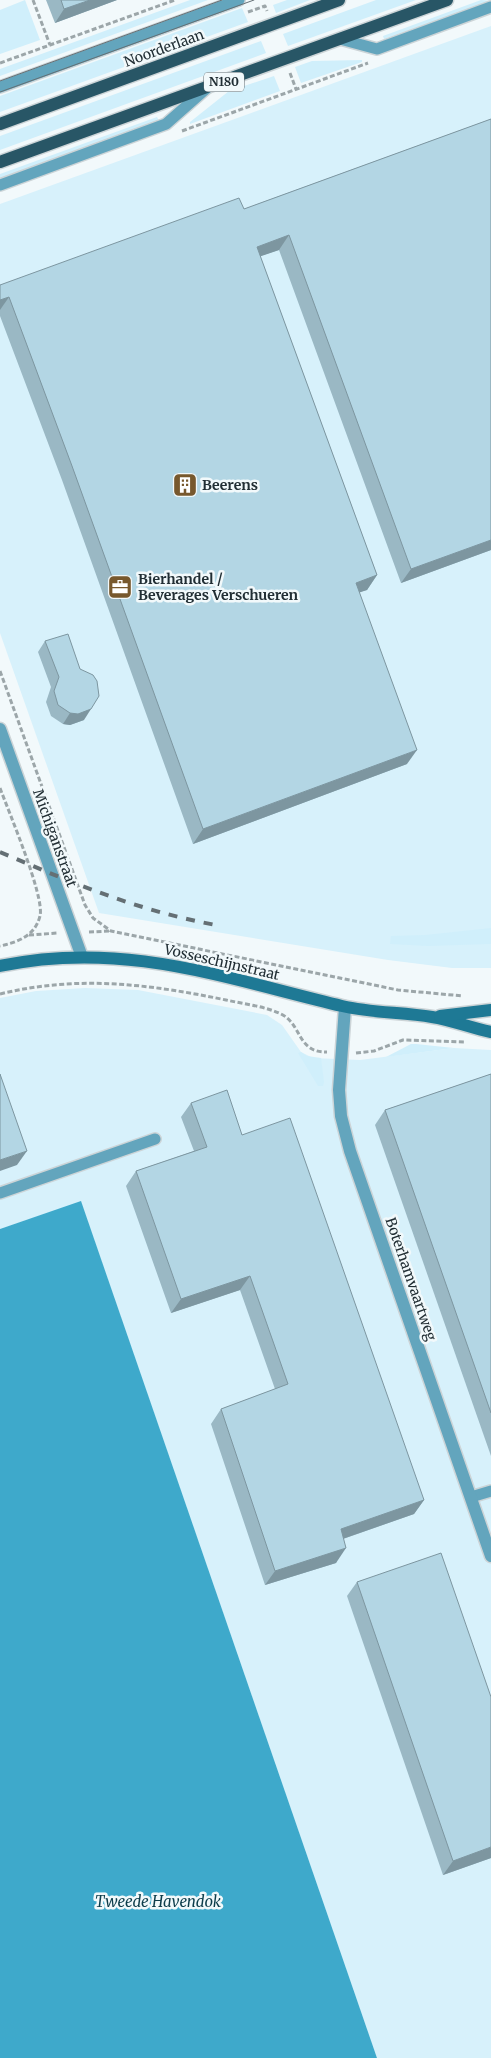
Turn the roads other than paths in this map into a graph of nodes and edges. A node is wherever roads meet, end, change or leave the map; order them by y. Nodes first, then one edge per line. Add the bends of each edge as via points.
1 (238, 0) edge
2 (339, 0) edge
3 (447, 0) edge
4 (491, 7) edge
5 (340, 39) junction
6 (0, 86) edge
7 (208, 87) junction
8 (0, 124) edge
9 (0, 162) edge
10 (0, 185) edge
11 (0, 729) edge
12 (82, 957) junction
13 (0, 966) edge
14 (345, 1007) junction
15 (491, 1010) edge
16 (435, 1017) junction
17 (491, 1032) edge
18 (155, 1139) dead end
19 (0, 1193) edge
20 (491, 1491) edge
21 (471, 1497) junction
22 (491, 1556) edge

1 - 6 lane
2 - 8 main road, Noorderlaan
3 - 5 main road, N180
4 - 5 lane via 377,49
5 - 7 main road, N180
7 - 9 main road, N180
7 - 10 lane via 166,124
11 - 12 street, Michiganstraat
12 - 13 street, Vosseschijnstraat
12 - 14 street, Vosseschijnstraat via 121,958 187,967
14 - 16 street, Vosseschijnstraat
14 - 21 street, Boterhamvaartweg via 338,1090 341,1116 350,1151
15 - 16 street, Vosseschijnstraat
16 - 17 street, Vosseschijnstraat
18 - 19 lane
20 - 21 lane
21 - 22 street, Boterhamvaartweg

